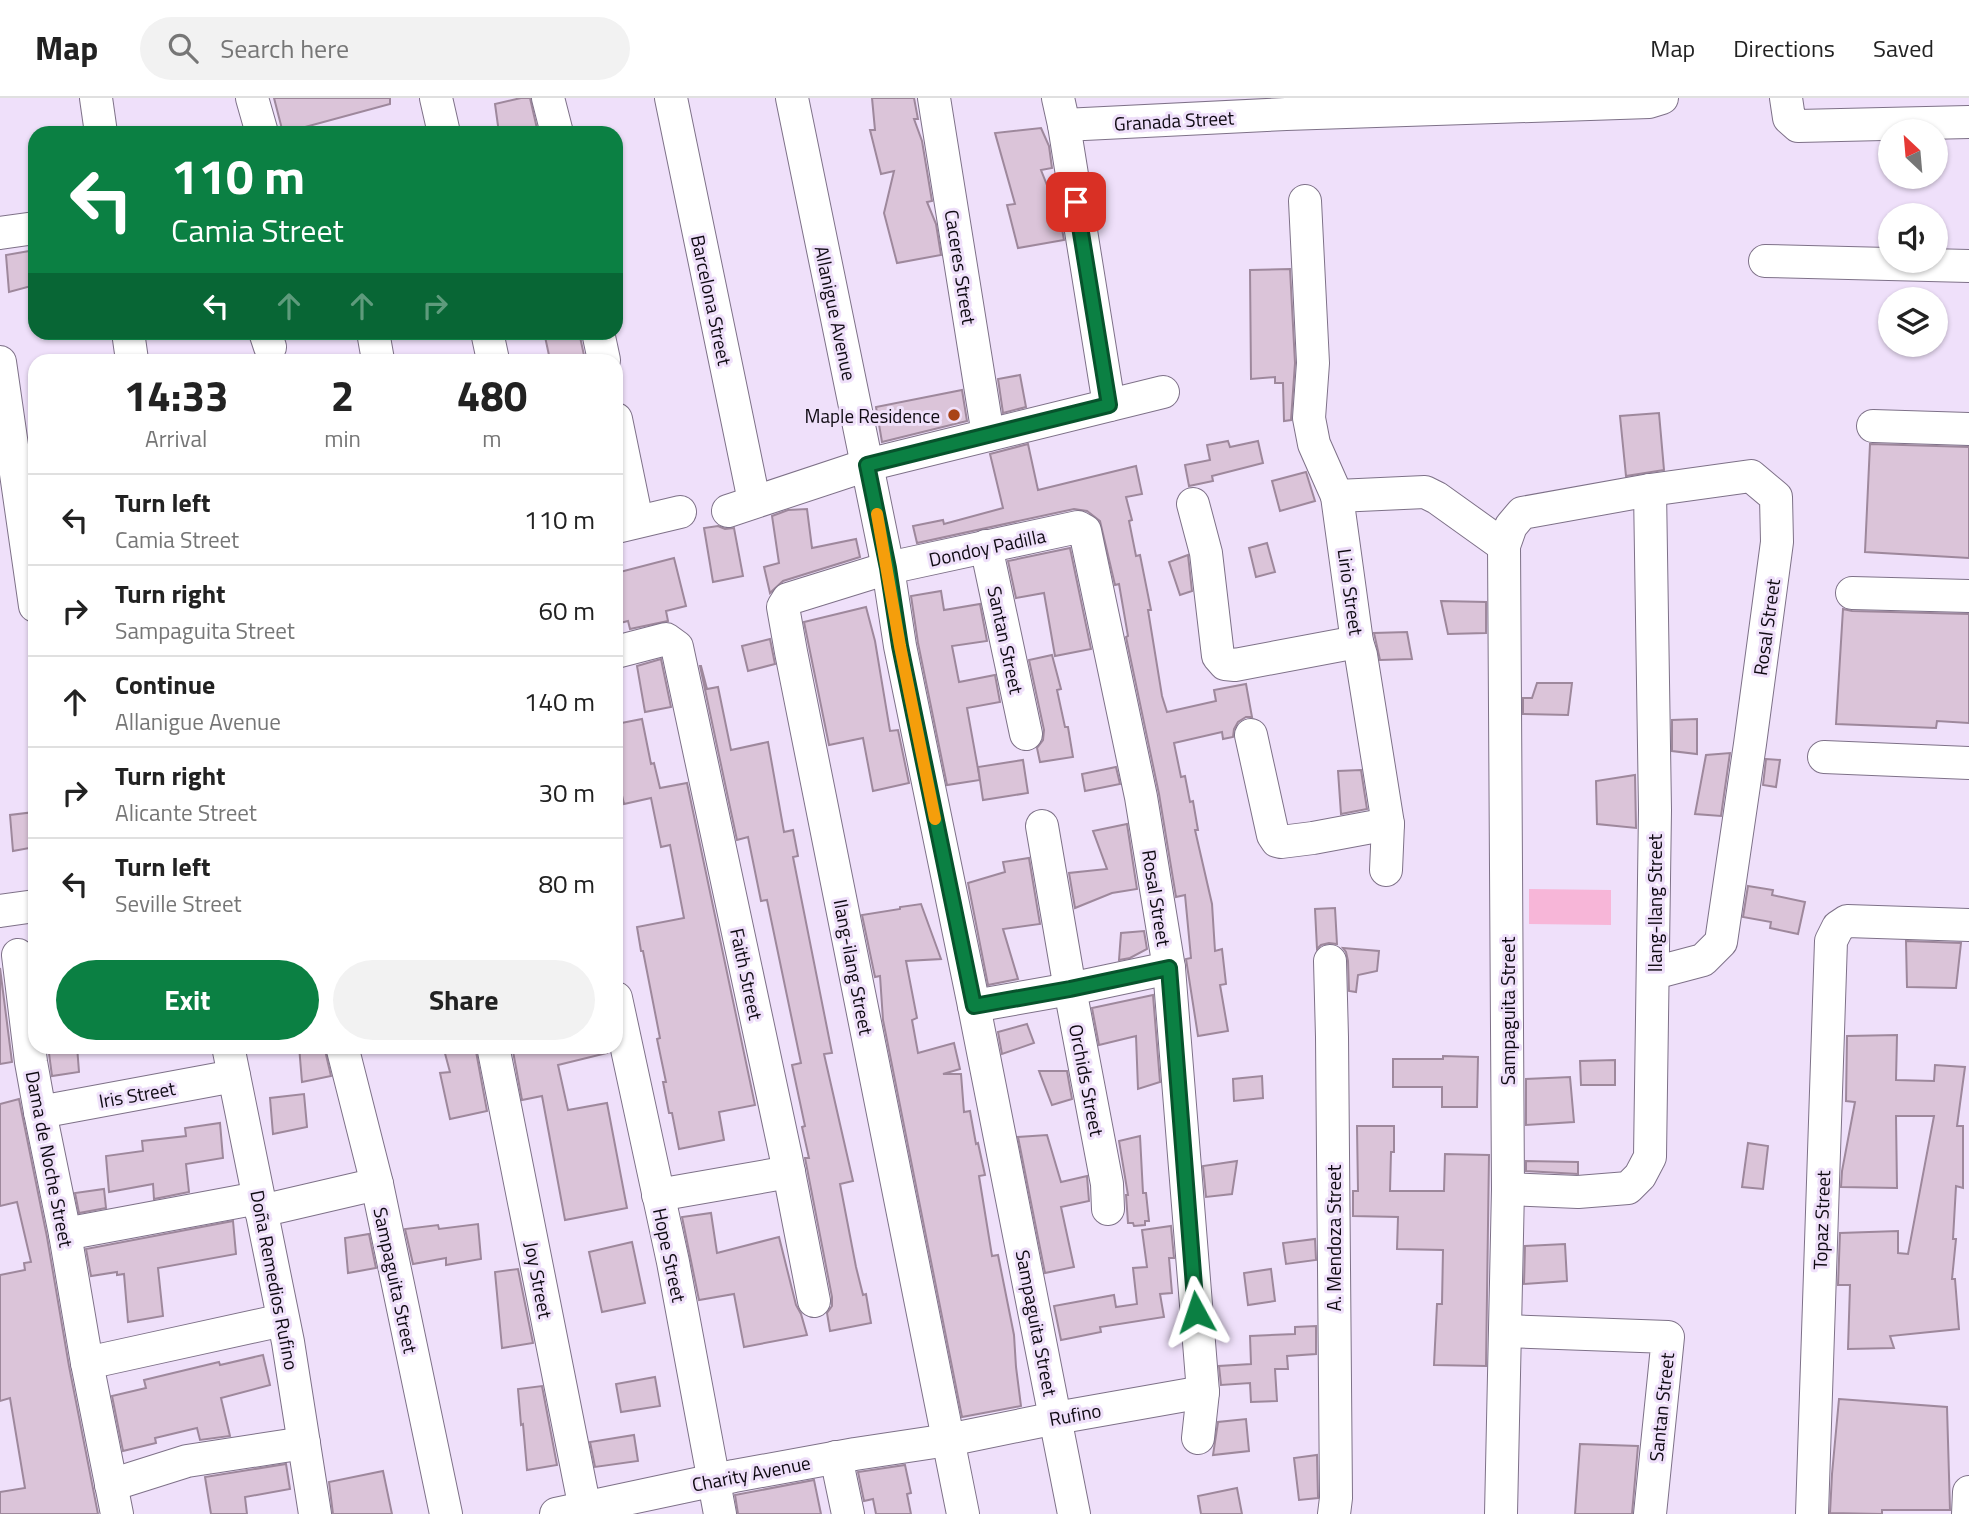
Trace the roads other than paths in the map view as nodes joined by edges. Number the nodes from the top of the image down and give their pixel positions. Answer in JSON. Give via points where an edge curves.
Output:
{"nodes":[{"id":1,"x":96,"y":98,"type":"edge"},
{"id":2,"x":252,"y":98,"type":"edge"},
{"id":3,"x":436,"y":98,"type":"edge"},
{"id":4,"x":548,"y":98,"type":"edge"},
{"id":5,"x":671,"y":98,"type":"edge"},
{"id":6,"x":792,"y":98,"type":"edge"},
{"id":7,"x":934,"y":98,"type":"edge"},
{"id":8,"x":1662,"y":98,"type":"edge"},
{"id":9,"x":1910,"y":111,"type":"edge"},
{"id":10,"x":1061,"y":112,"type":"edge"},
{"id":11,"x":1792,"y":112,"type":"edge"},
{"id":12,"x":1969,"y":122,"type":"edge"},
{"id":13,"x":100,"y":126,"type":"edge"},
{"id":14,"x":260,"y":126,"type":"edge"},
{"id":15,"x":442,"y":126,"type":"edge"},
{"id":16,"x":555,"y":126,"type":"edge"},
{"id":17,"x":1305,"y":201,"type":"dead end"},
{"id":18,"x":28,"y":229,"type":"edge"},
{"id":19,"x":0,"y":233,"type":"edge"},
{"id":20,"x":1765,"y":261,"type":"dead end"},
{"id":21,"x":1969,"y":266,"type":"edge"},
{"id":22,"x":0,"y":362,"type":"edge"},
{"id":23,"x":1163,"y":392,"type":"dead end"},
{"id":24,"x":1109,"y":405,"type":"junction"},
{"id":25,"x":1872,"y":426,"type":"dead end"},
{"id":26,"x":1969,"y":429,"type":"edge"},
{"id":27,"x":988,"y":435,"type":"junction"},
{"id":28,"x":867,"y":465,"type":"junction"},
{"id":29,"x":1650,"y":490,"type":"junction"},
{"id":30,"x":623,"y":492,"type":"edge"},
{"id":31,"x":1337,"y":496,"type":"junction"},
{"id":32,"x":1194,"y":504,"type":"dead end"},
{"id":33,"x":680,"y":512,"type":"dead end"},
{"id":34,"x":1522,"y":513,"type":"joint"},
{"id":35,"x":626,"y":524,"type":"edge"},
{"id":36,"x":1085,"y":531,"type":"joint"},
{"id":37,"x":986,"y":546,"type":"junction"},
{"id":38,"x":1504,"y":546,"type":"junction"},
{"id":39,"x":28,"y":557,"type":"edge"},
{"id":40,"x":888,"y":568,"type":"junction"},
{"id":41,"x":1852,"y":593,"type":"dead end"},
{"id":42,"x":1969,"y":596,"type":"edge"},
{"id":43,"x":1357,"y":642,"type":"junction"},
{"id":44,"x":623,"y":650,"type":"edge"},
{"id":45,"x":1026,"y":734,"type":"dead end"},
{"id":46,"x":1251,"y":735,"type":"dead end"},
{"id":47,"x":1825,"y":757,"type":"dead end"},
{"id":48,"x":1969,"y":763,"type":"edge"},
{"id":49,"x":1388,"y":824,"type":"junction"},
{"id":50,"x":1042,"y":827,"type":"dead end"},
{"id":51,"x":1385,"y":870,"type":"dead end"},
{"id":52,"x":28,"y":907,"type":"edge"},
{"id":53,"x":0,"y":911,"type":"edge"},
{"id":54,"x":1969,"y":925,"type":"edge"},
{"id":55,"x":1330,"y":961,"type":"dead end"},
{"id":56,"x":24,"y":965,"type":"edge"},
{"id":57,"x":1169,"y":968,"type":"junction"},
{"id":58,"x":1654,"y":973,"type":"junction"},
{"id":59,"x":1070,"y":989,"type":"junction"},
{"id":60,"x":974,"y":1006,"type":"junction"},
{"id":61,"x":28,"y":1020,"type":"edge"},
{"id":62,"x":623,"y":1031,"type":"edge"},
{"id":63,"x":30,"y":1054,"type":"edge"},
{"id":64,"x":344,"y":1054,"type":"edge"},
{"id":65,"x":494,"y":1054,"type":"edge"},
{"id":66,"x":231,"y":1061,"type":"edge"},
{"id":67,"x":40,"y":1112,"type":"junction"},
{"id":68,"x":789,"y":1172,"type":"junction"},
{"id":69,"x":377,"y":1184,"type":"junction"},
{"id":70,"x":1508,"y":1189,"type":"junction"},
{"id":71,"x":658,"y":1195,"type":"junction"},
{"id":72,"x":260,"y":1205,"type":"junction"},
{"id":73,"x":1108,"y":1209,"type":"dead end"},
{"id":74,"x":65,"y":1234,"type":"junction"},
{"id":75,"x":814,"y":1301,"type":"dead end"},
{"id":76,"x":283,"y":1320,"type":"junction"},
{"id":77,"x":1505,"y":1331,"type":"junction"},
{"id":78,"x":88,"y":1363,"type":"junction"},
{"id":79,"x":1203,"y":1392,"type":"junction"},
{"id":80,"x":1056,"y":1418,"type":"junction"},
{"id":81,"x":1198,"y":1438,"type":"dead end"},
{"id":82,"x":948,"y":1440,"type":"junction"},
{"id":83,"x":304,"y":1443,"type":"junction"},
{"id":84,"x":836,"y":1457,"type":"junction"},
{"id":85,"x":714,"y":1480,"type":"junction"},
{"id":86,"x":1969,"y":1492,"type":"edge"},
{"id":87,"x":114,"y":1499,"type":"edge"},
{"id":88,"x":576,"y":1512,"type":"edge"},
{"id":89,"x":315,"y":1514,"type":"edge"},
{"id":90,"x":446,"y":1514,"type":"edge"},
{"id":91,"x":720,"y":1514,"type":"edge"},
{"id":92,"x":848,"y":1514,"type":"edge"},
{"id":93,"x":963,"y":1514,"type":"edge"},
{"id":94,"x":1074,"y":1514,"type":"edge"},
{"id":95,"x":1334,"y":1514,"type":"edge"},
{"id":96,"x":1501,"y":1514,"type":"edge"},
{"id":97,"x":1650,"y":1514,"type":"edge"},
{"id":98,"x":1812,"y":1514,"type":"edge"},
{"id":99,"x":1968,"y":1514,"type":"edge"}],
"edges":[{"from":1,"to":13,"type":"street"},
{"from":2,"to":14,"type":"street"},
{"from":3,"to":15,"type":"street"},
{"from":4,"to":16,"type":"street"},
{"from":5,"to":28,"type":"street","name":"Barcelona Street","via":[[741,506]]},
{"from":6,"to":28,"type":"street","name":"Allanigue Avenue"},
{"from":7,"to":27,"type":"street","name":"Caceres Street"},
{"from":8,"to":10,"type":"street","name":"Granada Street","via":[[1286,114]]},
{"from":9,"to":11,"type":"street"},
{"from":9,"to":12,"type":"street"},
{"from":10,"to":24,"type":"street"},
{"from":17,"to":31,"type":"street","name":"Lirio Street","via":[[1313,363],[1309,418],[1314,444]]},
{"from":18,"to":19,"type":"street"},
{"from":20,"to":21,"type":"street"},
{"from":22,"to":39,"type":"street"},
{"from":23,"to":24,"type":"street"},
{"from":24,"to":27,"type":"street"},
{"from":25,"to":26,"type":"street"},
{"from":27,"to":28,"type":"street"},
{"from":28,"to":40,"type":"street","name":"Allanigue Avenue"},
{"from":29,"to":34,"type":"street","name":"Rosal Street"},
{"from":29,"to":58,"type":"street","name":"Ilang-Ilang Street"},
{"from":29,"to":58,"type":"street","name":"Rosal Street","via":[[1751,476],[1776,497],[1777,542],[1721,942],[1703,960]]},
{"from":30,"to":35,"type":"street"},
{"from":31,"to":38,"type":"street","via":[[1425,492]]},
{"from":31,"to":43,"type":"street","name":"Lirio Street"},
{"from":32,"to":43,"type":"street","via":[[1206,553],[1218,656],[1225,664]]},
{"from":33,"to":35,"type":"street"},
{"from":34,"to":38,"type":"street","name":"Sampaguita Street"},
{"from":36,"to":37,"type":"street","name":"Dondoy Padilla","via":[[1078,527]]},
{"from":36,"to":57,"type":"street","name":"Rosal Street","via":[[1141,797]]},
{"from":37,"to":40,"type":"street","name":"Dondoy Padilla"},
{"from":37,"to":45,"type":"street","name":"Santan Street"},
{"from":38,"to":70,"type":"street","name":"Sampaguita Street"},
{"from":40,"to":60,"type":"street","name":"Sampaguita Street"},
{"from":40,"to":82,"type":"street","name":"Ilang-ilang Street","via":[[788,599],[783,607]]},
{"from":41,"to":42,"type":"street"},
{"from":43,"to":49,"type":"street","name":"Lirio Street"},
{"from":44,"to":68,"type":"street","name":"Faith Street","via":[[666,639],[677,647]]},
{"from":46,"to":49,"type":"street","via":[[1276,841]]},
{"from":47,"to":48,"type":"street"},
{"from":49,"to":51,"type":"street","name":"Lirio Street"},
{"from":50,"to":59,"type":"street","name":"Orchids Street"},
{"from":52,"to":53,"type":"street"},
{"from":54,"to":98,"type":"street","name":"Topaz Street","via":[[1847,921],[1830,941]]},
{"from":55,"to":95,"type":"street","name":"A. Mendoza Street"},
{"from":56,"to":61,"type":"street","name":"Dama de Noche Street"},
{"from":57,"to":59,"type":"street"},
{"from":57,"to":79,"type":"street","name":"Rosal Street"},
{"from":58,"to":70,"type":"street","name":"Ilang-Ilang Street","via":[[1650,1157],[1640,1176],[1628,1188],[1578,1192]]},
{"from":59,"to":60,"type":"street"},
{"from":59,"to":73,"type":"street","name":"Orchids Street"},
{"from":60,"to":80,"type":"street","name":"Sampaguita Street"},
{"from":62,"to":71,"type":"street","name":"Hope Street"},
{"from":63,"to":67,"type":"street","name":"Dama de Noche Street"},
{"from":64,"to":69,"type":"street","name":"Sampaguita Street"},
{"from":65,"to":88,"type":"street","name":"Joy Street"},
{"from":66,"to":67,"type":"street","name":"Iris Street"},
{"from":66,"to":72,"type":"street","name":"Doña Remedios Rufino"},
{"from":67,"to":74,"type":"street","name":"Dama de Noche Street"},
{"from":68,"to":71,"type":"street"},
{"from":68,"to":75,"type":"street","name":"Faith Street"},
{"from":69,"to":72,"type":"street"},
{"from":69,"to":90,"type":"street","name":"Sampaguita Street"},
{"from":70,"to":77,"type":"street","name":"Sampaguita Street"},
{"from":71,"to":85,"type":"street","name":"Hope Street"},
{"from":72,"to":74,"type":"street"},
{"from":72,"to":76,"type":"street","name":"Doña Remedios Rufino"},
{"from":74,"to":78,"type":"street","name":"Dama de Noche Street"},
{"from":76,"to":78,"type":"street"},
{"from":76,"to":83,"type":"street","name":"Doña Remedios Rufino"},
{"from":77,"to":96,"type":"street","name":"Sampaguita Street"},
{"from":77,"to":97,"type":"street","name":"Santan Street","via":[[1668,1337]]},
{"from":78,"to":87,"type":"street","name":"Dama de Noche Street"},
{"from":79,"to":80,"type":"street","name":"Rufino"},
{"from":79,"to":81,"type":"street","name":"Rosal Street"},
{"from":80,"to":82,"type":"street","name":"Rufino"},
{"from":80,"to":94,"type":"street","name":"Sampaguita Street"},
{"from":82,"to":84,"type":"street","name":"Charity Avenue"},
{"from":82,"to":93,"type":"street","name":"Ilang-ilang Street"},
{"from":83,"to":87,"type":"street","via":[[187,1461]]},
{"from":83,"to":89,"type":"street","name":"Doña Remedios Rufino"},
{"from":84,"to":85,"type":"street","name":"Charity Avenue"},
{"from":84,"to":92,"type":"street"},
{"from":85,"to":88,"type":"street","name":"Charity Avenue"},
{"from":85,"to":91,"type":"street","name":"Hope Street"},
{"from":86,"to":99,"type":"street"}]}
